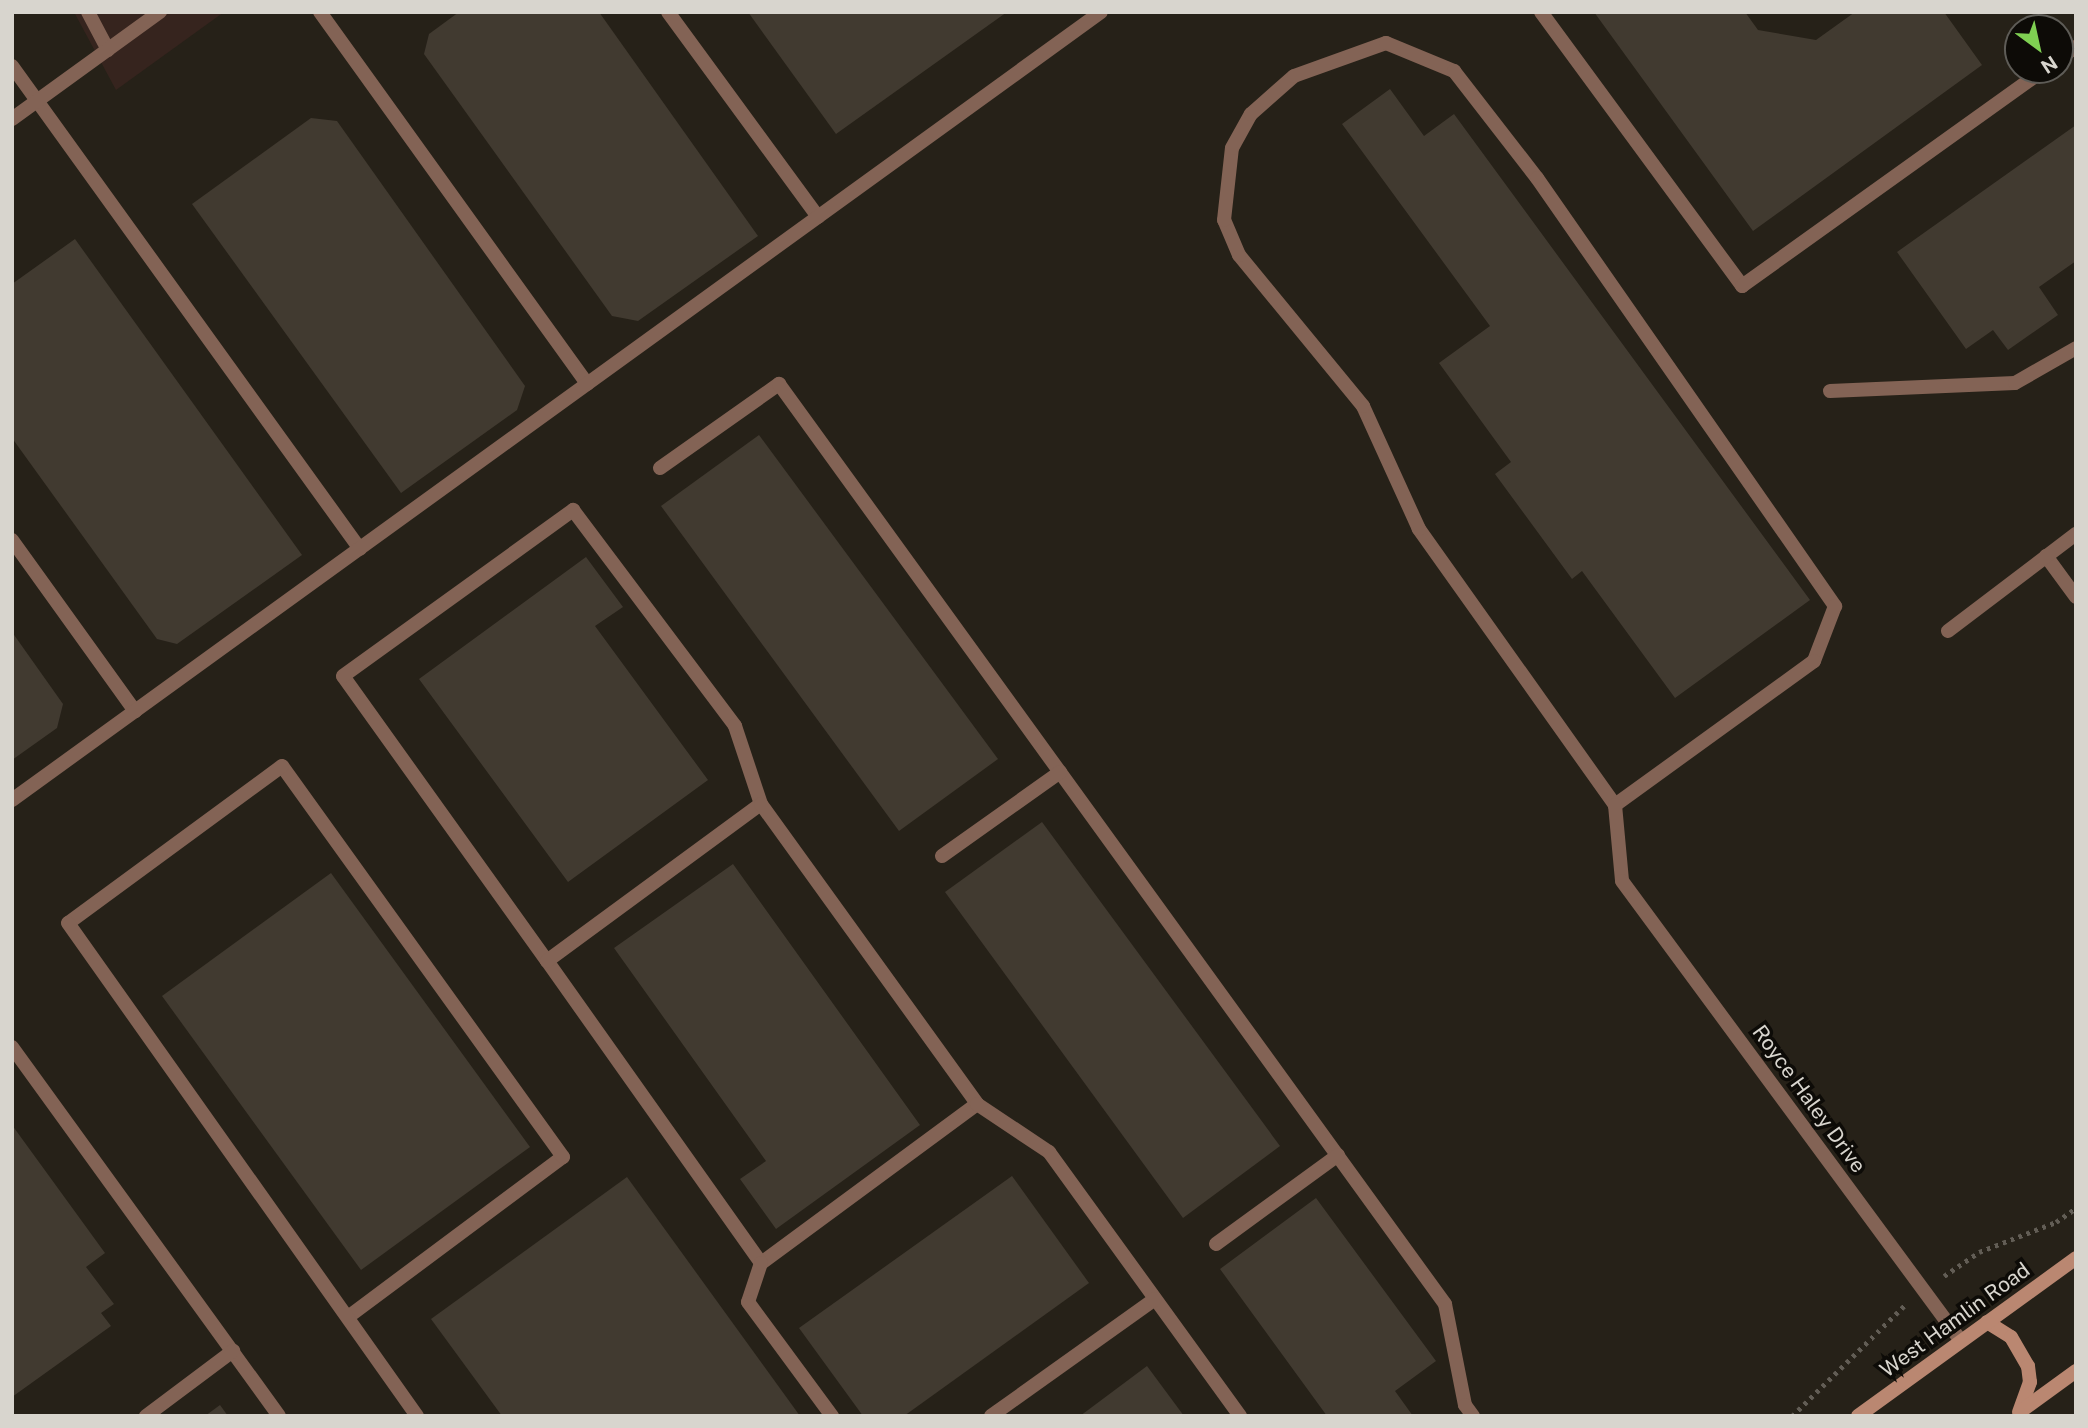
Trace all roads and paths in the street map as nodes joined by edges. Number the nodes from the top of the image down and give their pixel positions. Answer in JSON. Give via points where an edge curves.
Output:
{"nodes":[{"id":1,"x":88,"y":12,"type":"edge"},
{"id":2,"x":160,"y":12,"type":"edge"},
{"id":3,"x":320,"y":12,"type":"edge"},
{"id":4,"x":668,"y":12,"type":"edge"},
{"id":5,"x":1101,"y":12,"type":"edge"},
{"id":6,"x":1541,"y":12,"type":"edge"},
{"id":7,"x":108,"y":50,"type":"junction"},
{"id":8,"x":12,"y":66,"type":"edge"},
{"id":9,"x":2023,"y":84,"type":"edge"},
{"id":10,"x":34,"y":103,"type":"junction"},
{"id":11,"x":12,"y":119,"type":"edge"},
{"id":12,"x":818,"y":217,"type":"junction"},
{"id":13,"x":2076,"y":348,"type":"edge"},
{"id":14,"x":587,"y":384,"type":"junction"},
{"id":15,"x":1830,"y":391,"type":"dead end"},
{"id":16,"x":660,"y":468,"type":"dead end"},
{"id":17,"x":2076,"y":534,"type":"edge"},
{"id":18,"x":12,"y":540,"type":"edge"},
{"id":19,"x":360,"y":549,"type":"junction"},
{"id":20,"x":2046,"y":556,"type":"junction"},
{"id":21,"x":2076,"y":597,"type":"edge"},
{"id":22,"x":1948,"y":631,"type":"dead end"},
{"id":23,"x":135,"y":712,"type":"junction"},
{"id":24,"x":1060,"y":772,"type":"junction"},
{"id":25,"x":12,"y":800,"type":"edge"},
{"id":26,"x":761,"y":804,"type":"junction"},
{"id":27,"x":1615,"y":805,"type":"junction"},
{"id":28,"x":942,"y":856,"type":"dead end"},
{"id":29,"x":547,"y":961,"type":"junction"},
{"id":30,"x":12,"y":1047,"type":"edge"},
{"id":31,"x":977,"y":1104,"type":"junction"},
{"id":32,"x":1338,"y":1155,"type":"junction"},
{"id":33,"x":1216,"y":1244,"type":"dead end"},
{"id":34,"x":2076,"y":1258,"type":"edge"},
{"id":35,"x":761,"y":1263,"type":"junction"},
{"id":36,"x":1155,"y":1299,"type":"junction"},
{"id":37,"x":348,"y":1317,"type":"junction"},
{"id":38,"x":1987,"y":1322,"type":"junction"},
{"id":39,"x":1961,"y":1341,"type":"junction"},
{"id":40,"x":233,"y":1351,"type":"junction"},
{"id":41,"x":2076,"y":1371,"type":"edge"},
{"id":42,"x":2017,"y":1414,"type":"edge"},
{"id":43,"x":146,"y":1416,"type":"edge"},
{"id":44,"x":279,"y":1416,"type":"edge"},
{"id":45,"x":417,"y":1416,"type":"edge"},
{"id":46,"x":832,"y":1416,"type":"edge"},
{"id":47,"x":991,"y":1416,"type":"edge"},
{"id":48,"x":1240,"y":1416,"type":"edge"},
{"id":49,"x":1473,"y":1416,"type":"edge"},
{"id":50,"x":1858,"y":1416,"type":"edge"}],
"edges":[{"from":1,"to":7,"type":"street"},
{"from":2,"to":7,"type":"street"},
{"from":3,"to":14,"type":"street"},
{"from":4,"to":12,"type":"street"},
{"from":5,"to":12,"type":"street"},
{"from":6,"to":9,"type":"street","via":[[1742,286]]},
{"from":7,"to":10,"type":"street"},
{"from":8,"to":10,"type":"street"},
{"from":10,"to":11,"type":"street"},
{"from":10,"to":19,"type":"street"},
{"from":12,"to":14,"type":"street"},
{"from":13,"to":15,"type":"street","via":[[2015,383]]},
{"from":14,"to":19,"type":"street"},
{"from":16,"to":24,"type":"street","via":[[779,384]]},
{"from":17,"to":20,"type":"street"},
{"from":18,"to":23,"type":"street"},
{"from":19,"to":23,"type":"street"},
{"from":20,"to":21,"type":"street"},
{"from":20,"to":22,"type":"street"},
{"from":23,"to":25,"type":"street"},
{"from":24,"to":28,"type":"street"},
{"from":24,"to":32,"type":"street"},
{"from":26,"to":29,"type":"street"},
{"from":26,"to":29,"type":"street","via":[[735,726],[573,510],[343,676]]},
{"from":26,"to":31,"type":"street"},
{"from":27,"to":27,"type":"street","via":[[1814,661],[1835,606],[1545,190],[1454,71],[1386,43],[1294,76],[1251,114],[1232,148],[1224,219],[1239,255],[1363,406],[1419,529]]},
{"from":27,"to":39,"type":"street","name":"Royce Haley Drive","via":[[1622,881]]},
{"from":29,"to":35,"type":"street"},
{"from":30,"to":40,"type":"street"},
{"from":31,"to":35,"type":"street"},
{"from":31,"to":36,"type":"street","via":[[1049,1152]]},
{"from":32,"to":33,"type":"street"},
{"from":32,"to":49,"type":"street","via":[[1445,1304],[1465,1405]]},
{"from":34,"to":38,"type":"main road","name":"West Hamlin Road"},
{"from":35,"to":46,"type":"street","via":[[748,1302]]},
{"from":36,"to":47,"type":"street"},
{"from":36,"to":48,"type":"street"},
{"from":37,"to":37,"type":"street","via":[[563,1157],[282,766],[68,923]]},
{"from":37,"to":45,"type":"street"},
{"from":38,"to":39,"type":"main road","name":"West Hamlin Road"},
{"from":38,"to":42,"type":"main road","via":[[2011,1337],[2028,1366],[2030,1382]]},
{"from":39,"to":50,"type":"main road","name":"West Hamlin Road"},
{"from":40,"to":43,"type":"street"},
{"from":40,"to":44,"type":"street"},
{"from":41,"to":42,"type":"main road"}]}
